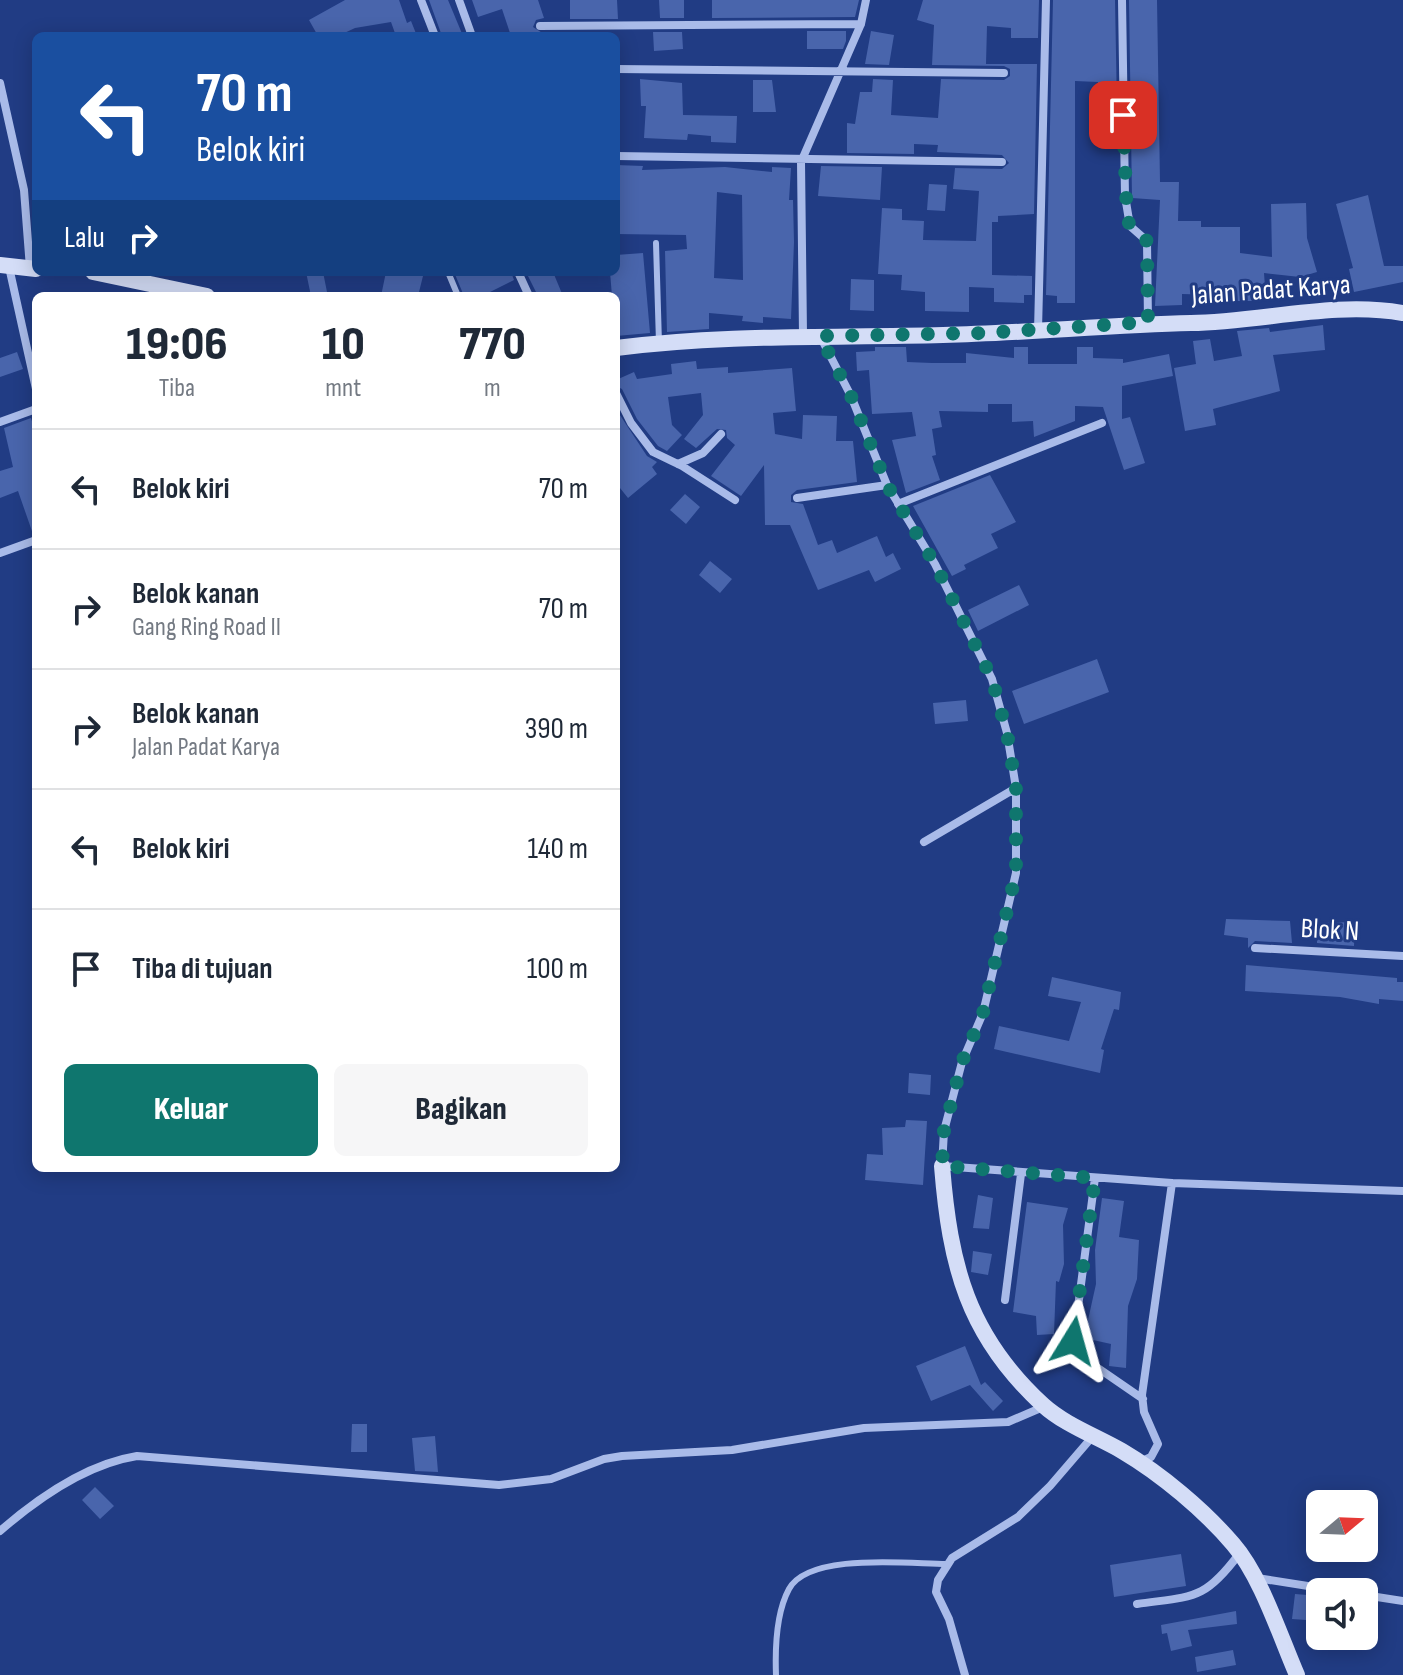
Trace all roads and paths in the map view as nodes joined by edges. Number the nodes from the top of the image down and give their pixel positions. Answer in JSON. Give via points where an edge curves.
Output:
{"nodes":[{"id":1,"x":421,"y":0,"type":"edge"},
{"id":2,"x":459,"y":0,"type":"edge"},
{"id":3,"x":866,"y":0,"type":"edge"},
{"id":4,"x":1046,"y":0,"type":"edge"},
{"id":5,"x":1122,"y":0,"type":"edge"},
{"id":6,"x":861,"y":24,"type":"junction"},
{"id":7,"x":540,"y":26,"type":"dead end"},
{"id":8,"x":433,"y":32,"type":"edge"},
{"id":9,"x":471,"y":32,"type":"edge"},
{"id":10,"x":620,"y":69,"type":"edge"},
{"id":11,"x":841,"y":71,"type":"junction"},
{"id":12,"x":1004,"y":73,"type":"dead end"},
{"id":13,"x":0,"y":83,"type":"edge"},
{"id":14,"x":620,"y":156,"type":"edge"},
{"id":15,"x":801,"y":162,"type":"junction"},
{"id":16,"x":1002,"y":162,"type":"dead end"},
{"id":17,"x":656,"y":243,"type":"dead end"},
{"id":18,"x":32,"y":260,"type":"edge"},
{"id":19,"x":5,"y":266,"type":"edge"},
{"id":20,"x":32,"y":269,"type":"edge"},
{"id":21,"x":106,"y":276,"type":"edge"},
{"id":22,"x":150,"y":290,"type":"edge"},
{"id":23,"x":1403,"y":313,"type":"edge"},
{"id":24,"x":1148,"y":322,"type":"junction"},
{"id":25,"x":1038,"y":331,"type":"junction"},
{"id":26,"x":803,"y":334,"type":"junction"},
{"id":27,"x":820,"y":336,"type":"junction"},
{"id":28,"x":659,"y":343,"type":"junction"},
{"id":29,"x":620,"y":348,"type":"edge"},
{"id":30,"x":32,"y":373,"type":"edge"},
{"id":31,"x":620,"y":400,"type":"edge"},
{"id":32,"x":32,"y":410,"type":"edge"},
{"id":33,"x":0,"y":422,"type":"edge"},
{"id":34,"x":1102,"y":423,"type":"dead end"},
{"id":35,"x":721,"y":434,"type":"dead end"},
{"id":36,"x":678,"y":464,"type":"junction"},
{"id":37,"x":887,"y":485,"type":"junction"},
{"id":38,"x":797,"y":498,"type":"dead end"},
{"id":39,"x":735,"y":500,"type":"dead end"},
{"id":40,"x":898,"y":504,"type":"junction"},
{"id":41,"x":32,"y":541,"type":"edge"},
{"id":42,"x":0,"y":553,"type":"edge"},
{"id":43,"x":1016,"y":788,"type":"junction"},
{"id":44,"x":924,"y":842,"type":"dead end"},
{"id":45,"x":1255,"y":948,"type":"dead end"},
{"id":46,"x":1403,"y":956,"type":"edge"},
{"id":47,"x":942,"y":1166,"type":"junction"},
{"id":48,"x":1021,"y":1174,"type":"junction"},
{"id":49,"x":1095,"y":1178,"type":"junction"},
{"id":50,"x":1172,"y":1183,"type":"junction"},
{"id":51,"x":1403,"y":1191,"type":"edge"},
{"id":52,"x":1005,"y":1300,"type":"dead end"},
{"id":53,"x":1143,"y":1399,"type":"junction"},
{"id":54,"x":1044,"y":1406,"type":"junction"},
{"id":55,"x":1093,"y":1436,"type":"junction"},
{"id":56,"x":1140,"y":1462,"type":"junction"},
{"id":57,"x":0,"y":1531,"type":"edge"},
{"id":58,"x":1240,"y":1553,"type":"junction"},
{"id":59,"x":946,"y":1564,"type":"junction"},
{"id":60,"x":1253,"y":1577,"type":"junction"},
{"id":61,"x":1306,"y":1586,"type":"edge"},
{"id":62,"x":1378,"y":1597,"type":"edge"},
{"id":63,"x":1403,"y":1601,"type":"edge"},
{"id":64,"x":1137,"y":1604,"type":"dead end"},
{"id":65,"x":776,"y":1675,"type":"edge"},
{"id":66,"x":965,"y":1675,"type":"edge"},
{"id":67,"x":1297,"y":1675,"type":"edge"}],
"edges":[{"from":1,"to":8,"type":"street"},
{"from":2,"to":9,"type":"street"},
{"from":3,"to":6,"type":"street"},
{"from":4,"to":25,"type":"street"},
{"from":5,"to":24,"type":"street","via":[[1125,196],[1130,226],[1147,241]]},
{"from":6,"to":7,"type":"street"},
{"from":6,"to":11,"type":"street"},
{"from":10,"to":11,"type":"street"},
{"from":11,"to":12,"type":"street"},
{"from":11,"to":15,"type":"street"},
{"from":13,"to":18,"type":"street","via":[[24,190]]},
{"from":14,"to":15,"type":"street"},
{"from":15,"to":16,"type":"street"},
{"from":15,"to":26,"type":"street"},
{"from":17,"to":28,"type":"lane"},
{"from":19,"to":20,"type":"main road"},
{"from":19,"to":30,"type":"street"},
{"from":21,"to":22,"type":"main road"},
{"from":23,"to":24,"type":"main road","name":"Jalan Padat Karya","via":[[1368,310]]},
{"from":24,"to":25,"type":"main road","name":"Jalan Padat Karya"},
{"from":25,"to":27,"type":"main road","name":"Jalan Padat Karya"},
{"from":26,"to":27,"type":"main road","name":"Jalan Padat Karya"},
{"from":26,"to":28,"type":"main road","name":"Jalan Padat Karya"},
{"from":27,"to":37,"type":"street"},
{"from":28,"to":29,"type":"main road","name":"Jalan Padat Karya"},
{"from":31,"to":36,"type":"street","via":[[646,446]]},
{"from":32,"to":33,"type":"street"},
{"from":34,"to":40,"type":"street"},
{"from":35,"to":36,"type":"street","via":[[703,453]]},
{"from":36,"to":39,"type":"street"},
{"from":37,"to":38,"type":"street"},
{"from":37,"to":40,"type":"street"},
{"from":40,"to":43,"type":"street","via":[[935,564],[992,679]]},
{"from":41,"to":42,"type":"street"},
{"from":43,"to":44,"type":"street"},
{"from":43,"to":47,"type":"street","via":[[1016,873],[983,1013],[962,1062],[944,1131]]},
{"from":45,"to":46,"type":"street","name":"Blok N"},
{"from":47,"to":48,"type":"street"},
{"from":47,"to":54,"type":"main road","via":[[966,1302],[999,1354]]},
{"from":48,"to":49,"type":"street"},
{"from":48,"to":52,"type":"street"},
{"from":49,"to":50,"type":"street"},
{"from":49,"to":53,"type":"street","via":[[1073,1345],[1079,1355]]},
{"from":50,"to":51,"type":"street"},
{"from":50,"to":53,"type":"street"},
{"from":53,"to":56,"type":"street","via":[[1158,1444],[1151,1457]]},
{"from":54,"to":55,"type":"main road"},
{"from":54,"to":57,"type":"street","via":[[1008,1422],[864,1428],[732,1450],[622,1456],[551,1479],[499,1485],[137,1456],[89,1471]]},
{"from":55,"to":56,"type":"main road"},
{"from":55,"to":59,"type":"street","via":[[1018,1517]]},
{"from":56,"to":58,"type":"main road"},
{"from":58,"to":60,"type":"main road"},
{"from":58,"to":64,"type":"street","via":[[1209,1589]]},
{"from":59,"to":65,"type":"lane","via":[[844,1564],[805,1574],[790,1588],[775,1642]]},
{"from":59,"to":66,"type":"street","via":[[936,1592]]},
{"from":60,"to":61,"type":"street"},
{"from":60,"to":67,"type":"main road"},
{"from":62,"to":63,"type":"street"}]}
